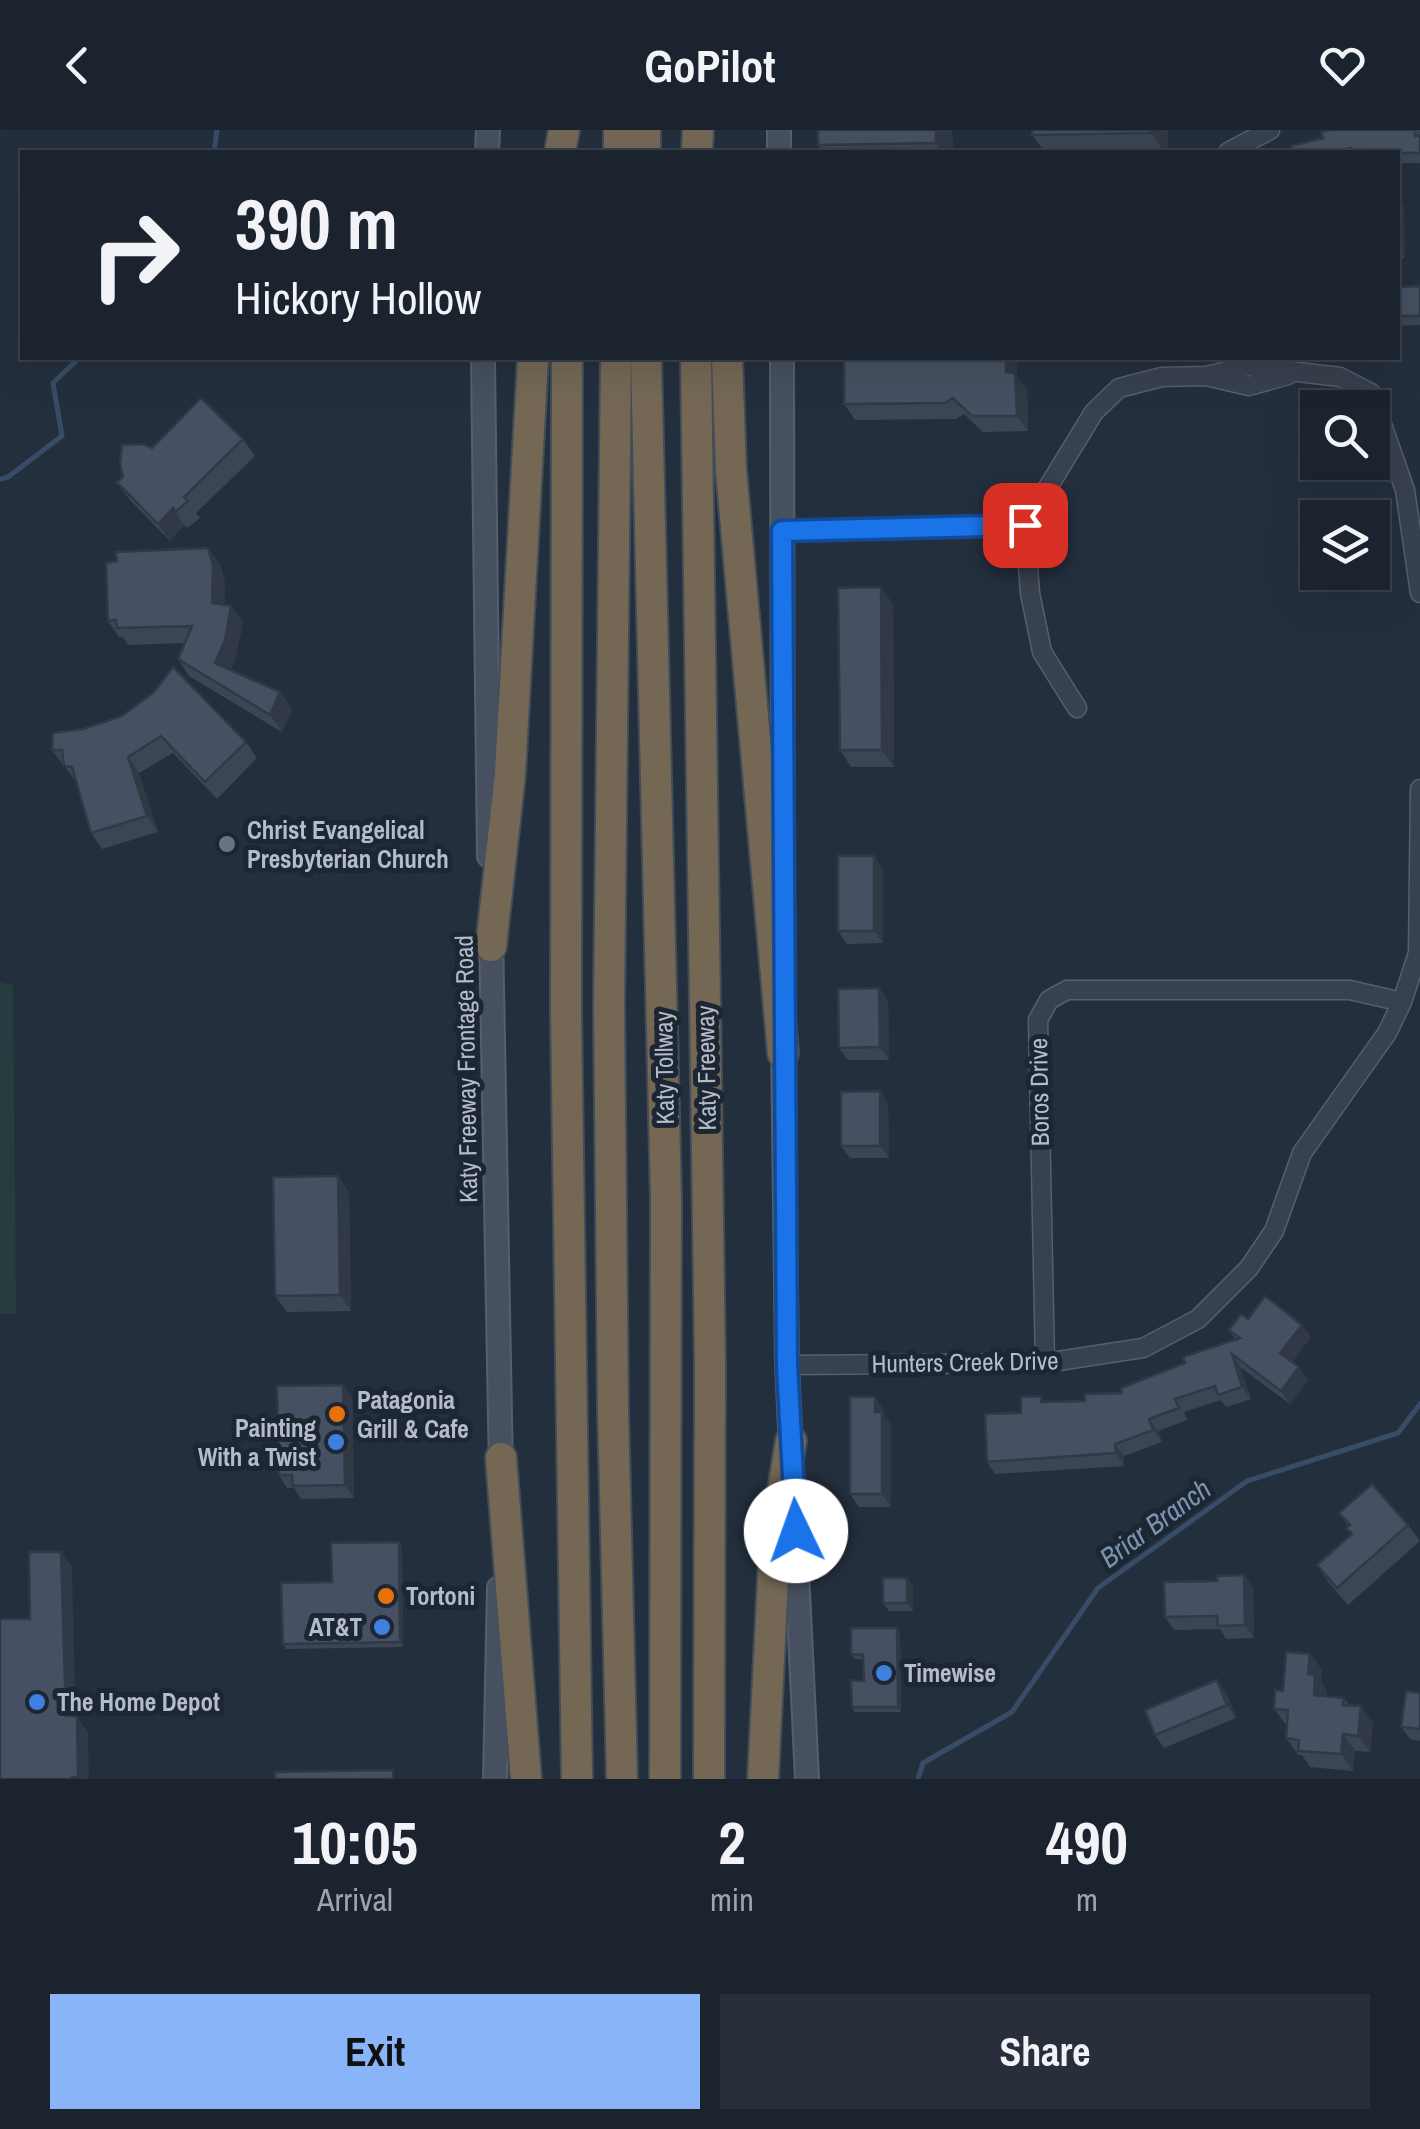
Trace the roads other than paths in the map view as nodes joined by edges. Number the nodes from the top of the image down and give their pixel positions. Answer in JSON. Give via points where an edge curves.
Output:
{"nodes":[{"id":1,"x":1270,"y":130,"type":"edge"},
{"id":2,"x":1232,"y":150,"type":"edge"},
{"id":3,"x":484,"y":360,"type":"edge"},
{"id":4,"x":534,"y":360,"type":"edge"},
{"id":5,"x":567,"y":360,"type":"edge"},
{"id":6,"x":616,"y":360,"type":"edge"},
{"id":7,"x":646,"y":360,"type":"edge"},
{"id":8,"x":696,"y":360,"type":"edge"},
{"id":9,"x":728,"y":360,"type":"edge"},
{"id":10,"x":782,"y":360,"type":"edge"},
{"id":11,"x":1412,"y":490,"type":"edge"},
{"id":12,"x":1025,"y":525,"type":"junction"},
{"id":13,"x":782,"y":531,"type":"junction"},
{"id":14,"x":1420,"y":593,"type":"edge"},
{"id":15,"x":1077,"y":708,"type":"dead end"},
{"id":16,"x":1420,"y":790,"type":"edge"},
{"id":17,"x":491,"y":946,"type":"junction"},
{"id":18,"x":1402,"y":1002,"type":"junction"},
{"id":19,"x":784,"y":1053,"type":"junction"},
{"id":20,"x":1045,"y":1363,"type":"junction"},
{"id":21,"x":787,"y":1365,"type":"junction"},
{"id":22,"x":791,"y":1441,"type":"junction"},
{"id":23,"x":501,"y":1458,"type":"junction"},
{"id":24,"x":496,"y":1779,"type":"edge"},
{"id":25,"x":526,"y":1779,"type":"edge"},
{"id":26,"x":577,"y":1779,"type":"edge"},
{"id":27,"x":622,"y":1779,"type":"edge"},
{"id":28,"x":664,"y":1779,"type":"edge"},
{"id":29,"x":709,"y":1779,"type":"edge"},
{"id":30,"x":764,"y":1779,"type":"edge"},
{"id":31,"x":807,"y":1779,"type":"edge"}],
"edges":[{"from":1,"to":2,"type":"street"},
{"from":3,"to":17,"type":"main road","name":"Katy Freeway Frontage Road"},
{"from":4,"to":17,"type":"highway","via":[[510,774]]},
{"from":5,"to":26,"type":"highway","via":[[566,1052]]},
{"from":6,"to":27,"type":"highway","via":[[609,1026]]},
{"from":7,"to":28,"type":"highway","name":"Katy Tollway","via":[[666,1198]]},
{"from":8,"to":29,"type":"highway","name":"Katy Freeway"},
{"from":9,"to":19,"type":"highway","via":[[731,470]]},
{"from":10,"to":13,"type":"main road"},
{"from":11,"to":12,"type":"street","via":[[1371,393],[1340,377],[1248,366],[1119,388],[1094,412]]},
{"from":11,"to":14,"type":"street"},
{"from":12,"to":13,"type":"street"},
{"from":12,"to":15,"type":"street","via":[[1042,652]]},
{"from":13,"to":19,"type":"main road"},
{"from":16,"to":18,"type":"street","name":"Hunters Creek Drive","via":[[1418,953]]},
{"from":17,"to":23,"type":"main road","name":"Katy Freeway Frontage Road"},
{"from":18,"to":20,"type":"street","name":"Hunters Creek Drive","via":[[1302,1153],[1274,1231],[1236,1281],[1198,1319],[1143,1348]]},
{"from":18,"to":20,"type":"street","name":"Boros Drive","via":[[1350,990],[1068,990],[1049,1000],[1038,1020]]},
{"from":19,"to":21,"type":"main road"},
{"from":20,"to":21,"type":"street","name":"Hunters Creek Drive"},
{"from":21,"to":22,"type":"main road"},
{"from":22,"to":30,"type":"highway","via":[[775,1538]]},
{"from":22,"to":31,"type":"main road"},
{"from":23,"to":24,"type":"main road","name":"Katy Freeway Frontage Road"},
{"from":23,"to":25,"type":"highway"}]}
